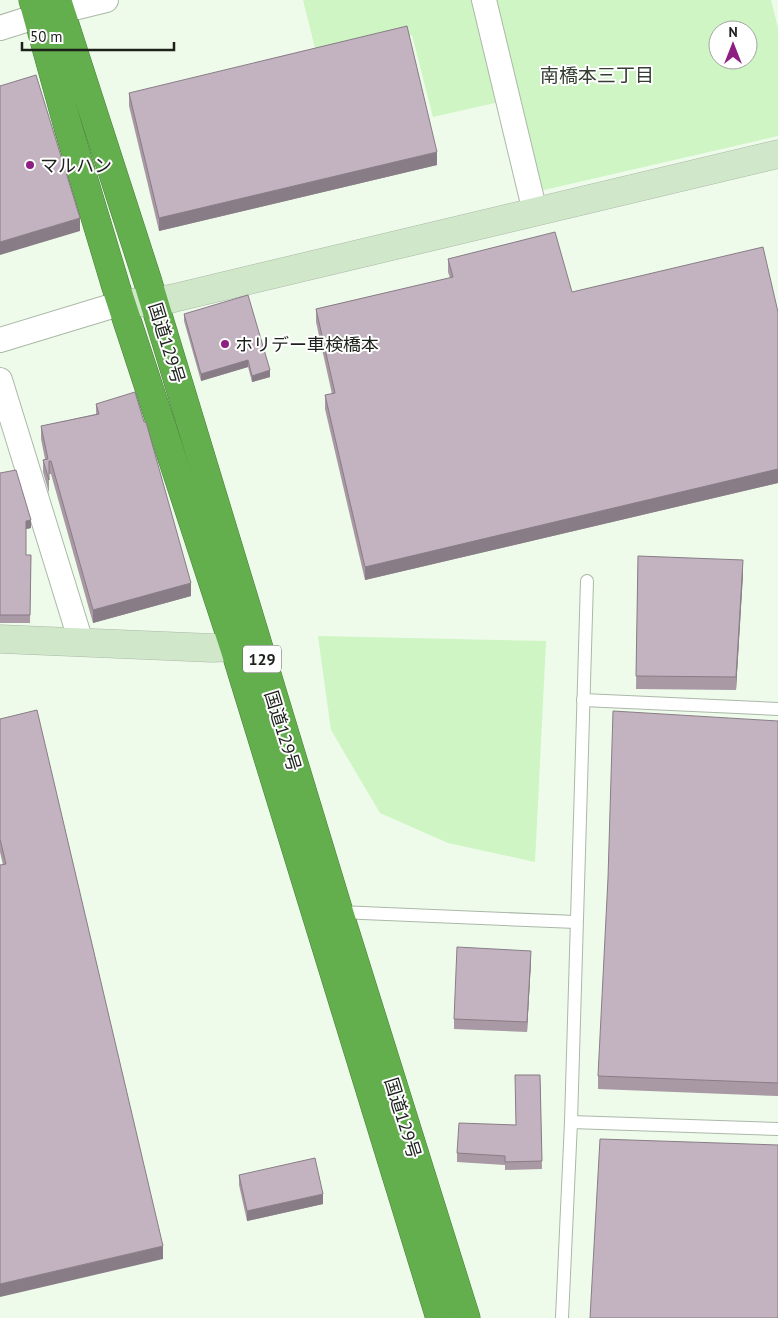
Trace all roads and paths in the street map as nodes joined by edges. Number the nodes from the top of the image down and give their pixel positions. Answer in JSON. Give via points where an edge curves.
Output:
{"nodes":[{"id":1,"x":106,"y":0,"type":"edge"},
{"id":2,"x":484,"y":0,"type":"edge"},
{"id":3,"x":47,"y":7,"type":"edge"},
{"id":4,"x":0,"y":28,"type":"edge"},
{"id":5,"x":778,"y":154,"type":"edge"},
{"id":6,"x":535,"y":212,"type":"junction"},
{"id":7,"x":154,"y":302,"type":"junction"},
{"id":8,"x":122,"y":303,"type":"junction"},
{"id":9,"x":0,"y":340,"type":"edge"},
{"id":10,"x":0,"y":380,"type":"edge"},
{"id":11,"x":587,"y":581,"type":"dead end"},
{"id":12,"x":0,"y":639,"type":"edge"},
{"id":13,"x":81,"y":642,"type":"junction"},
{"id":14,"x":245,"y":644,"type":"junction"},
{"id":15,"x":583,"y":700,"type":"junction"},
{"id":16,"x":778,"y":708,"type":"edge"},
{"id":17,"x":339,"y":912,"type":"junction"},
{"id":18,"x":576,"y":922,"type":"junction"},
{"id":19,"x":570,"y":1122,"type":"junction"},
{"id":20,"x":778,"y":1129,"type":"edge"},
{"id":21,"x":440,"y":1318,"type":"edge"},
{"id":22,"x":466,"y":1318,"type":"edge"},
{"id":23,"x":562,"y":1318,"type":"edge"}],
"edges":[{"from":1,"to":3,"type":"street"},
{"from":2,"to":6,"type":"street"},
{"from":3,"to":4,"type":"street"},
{"from":3,"to":7,"type":"highway","name":"国道129号","number":"129"},
{"from":3,"to":8,"type":"highway","name":"国道129号","number":"129","via":[[68,127]]},
{"from":5,"to":6,"type":"street"},
{"from":6,"to":7,"type":"street"},
{"from":7,"to":8,"type":"street"},
{"from":7,"to":14,"type":"highway","name":"国道129号","number":"129"},
{"from":8,"to":9,"type":"street"},
{"from":8,"to":14,"type":"highway","name":"国道129号","number":"129"},
{"from":10,"to":13,"type":"street"},
{"from":11,"to":15,"type":"lane"},
{"from":12,"to":13,"type":"street"},
{"from":13,"to":14,"type":"street","via":[[214,648]]},
{"from":14,"to":17,"type":"highway","name":"国道129号","number":"129"},
{"from":14,"to":21,"type":"highway","name":"国道129号","number":"129"},
{"from":15,"to":16,"type":"lane"},
{"from":15,"to":18,"type":"lane"},
{"from":17,"to":18,"type":"lane"},
{"from":17,"to":22,"type":"highway","name":"国道129号","number":"129"},
{"from":18,"to":19,"type":"lane"},
{"from":19,"to":20,"type":"lane"},
{"from":19,"to":23,"type":"lane"}]}
